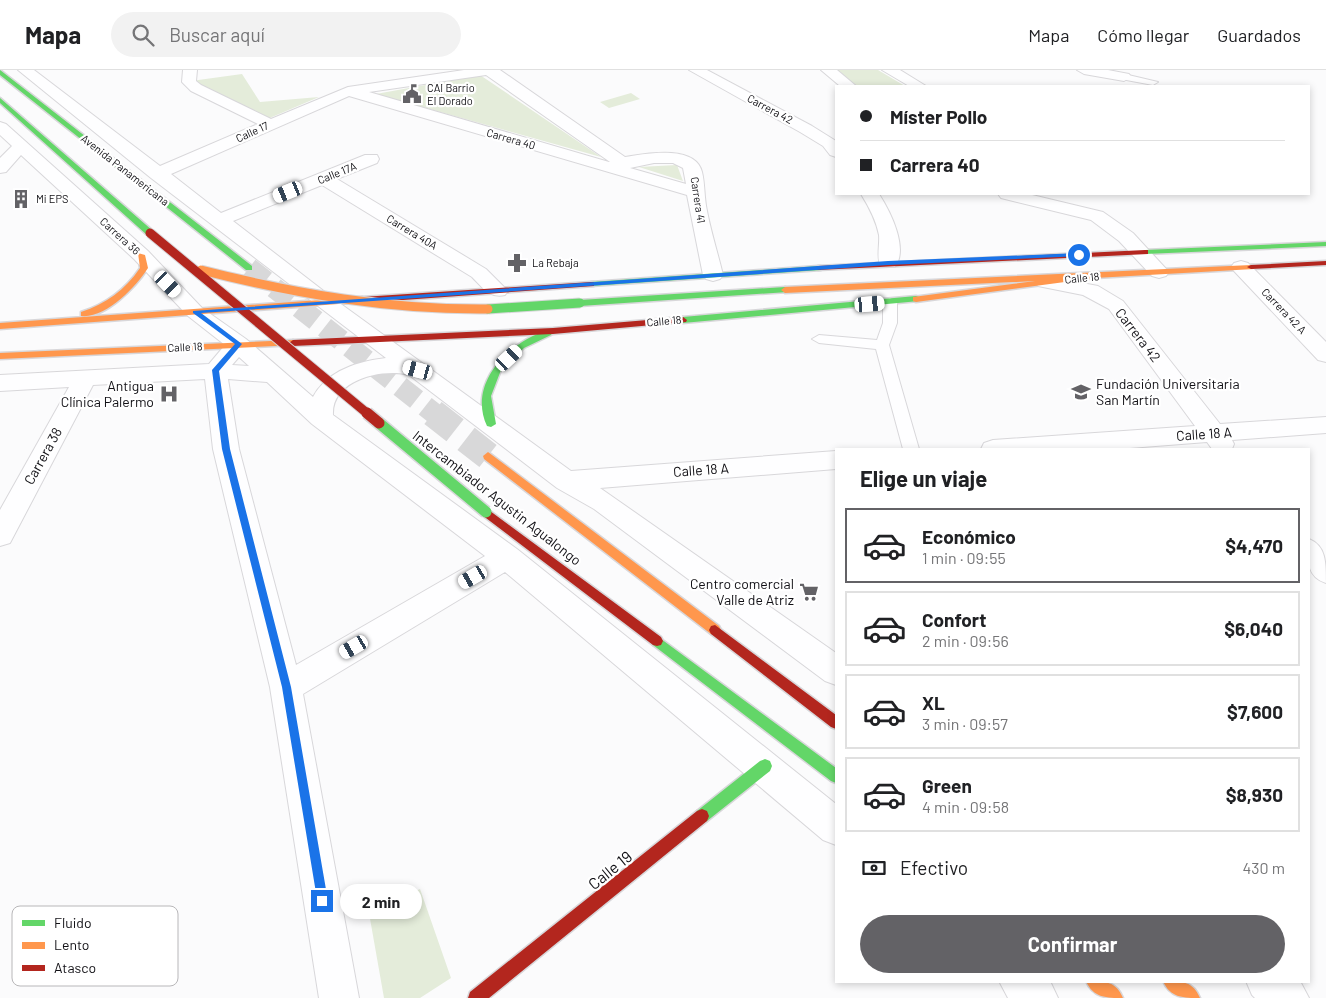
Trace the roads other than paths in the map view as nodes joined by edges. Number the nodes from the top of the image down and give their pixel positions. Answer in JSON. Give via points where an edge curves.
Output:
{"nodes":[{"id":1,"x":25,"y":70,"type":"edge"},
{"id":2,"x":190,"y":70,"type":"edge"},
{"id":3,"x":489,"y":70,"type":"edge"},
{"id":4,"x":828,"y":70,"type":"edge"},
{"id":5,"x":889,"y":70,"type":"edge"},
{"id":6,"x":1084,"y":70,"type":"edge"},
{"id":7,"x":1150,"y":70,"type":"edge"},
{"id":8,"x":698,"y":71,"type":"edge"},
{"id":9,"x":0,"y":72,"type":"edge"},
{"id":10,"x":1124,"y":77,"type":"joint"},
{"id":11,"x":1155,"y":84,"type":"edge"},
{"id":12,"x":346,"y":85,"type":"junction"},
{"id":13,"x":849,"y":85,"type":"edge"},
{"id":14,"x":917,"y":85,"type":"edge"},
{"id":15,"x":0,"y":100,"type":"edge"},
{"id":16,"x":270,"y":124,"type":"junction"},
{"id":17,"x":0,"y":127,"type":"edge"},
{"id":18,"x":21,"y":146,"type":"junction"},
{"id":19,"x":835,"y":151,"type":"edge"},
{"id":20,"x":371,"y":159,"type":"dead end"},
{"id":21,"x":622,"y":163,"type":"junction"},
{"id":22,"x":601,"y":165,"type":"junction"},
{"id":23,"x":0,"y":168,"type":"edge"},
{"id":24,"x":157,"y":174,"type":"junction"},
{"id":25,"x":639,"y":175,"type":"junction"},
{"id":26,"x":323,"y":178,"type":"junction"},
{"id":27,"x":695,"y":192,"type":"junction"},
{"id":28,"x":871,"y":195,"type":"edge"},
{"id":29,"x":1011,"y":195,"type":"edge"},
{"id":30,"x":219,"y":220,"type":"junction"},
{"id":31,"x":1326,"y":244,"type":"edge"},
{"id":32,"x":1140,"y":252,"type":"junction"},
{"id":33,"x":141,"y":255,"type":"junction"},
{"id":34,"x":888,"y":263,"type":"junction"},
{"id":35,"x":1326,"y":263,"type":"edge"},
{"id":36,"x":1241,"y":267,"type":"junction"},
{"id":37,"x":192,"y":268,"type":"junction"},
{"id":38,"x":249,"y":268,"type":"tunnel mouth"},
{"id":39,"x":1159,"y":272,"type":"junction"},
{"id":40,"x":712,"y":275,"type":"junction"},
{"id":41,"x":1095,"y":276,"type":"junction"},
{"id":42,"x":1045,"y":282,"type":"junction"},
{"id":43,"x":498,"y":291,"type":"junction"},
{"id":44,"x":890,"y":302,"type":"junction"},
{"id":45,"x":327,"y":303,"type":"junction"},
{"id":46,"x":195,"y":312,"type":"junction"},
{"id":47,"x":56,"y":322,"type":"junction"},
{"id":48,"x":0,"y":326,"type":"edge"},
{"id":49,"x":553,"y":331,"type":"junction"},
{"id":50,"x":377,"y":338,"type":"junction"},
{"id":51,"x":819,"y":339,"type":"dead end"},
{"id":52,"x":238,"y":344,"type":"junction"},
{"id":53,"x":882,"y":344,"type":"junction"},
{"id":54,"x":1326,"y":355,"type":"edge"},
{"id":55,"x":0,"y":356,"type":"edge"},
{"id":56,"x":215,"y":370,"type":"junction"},
{"id":57,"x":418,"y":370,"type":"junction"},
{"id":58,"x":273,"y":375,"type":"junction"},
{"id":59,"x":86,"y":377,"type":"junction"},
{"id":60,"x":0,"y":383,"type":"edge"},
{"id":61,"x":321,"y":418,"type":"junction"},
{"id":62,"x":491,"y":424,"type":"junction"},
{"id":63,"x":1326,"y":426,"type":"edge"},
{"id":64,"x":1220,"y":441,"type":"edge"},
{"id":65,"x":911,"y":448,"type":"edge"},
{"id":66,"x":1021,"y":448,"type":"edge"},
{"id":67,"x":488,"y":456,"type":"tunnel mouth"},
{"id":68,"x":835,"y":460,"type":"edge"},
{"id":69,"x":566,"y":481,"type":"junction"},
{"id":70,"x":0,"y":535,"type":"edge"},
{"id":71,"x":1310,"y":551,"type":"edge"},
{"id":72,"x":507,"y":557,"type":"junction"},
{"id":73,"x":1326,"y":571,"type":"edge"},
{"id":74,"x":835,"y":670,"type":"edge"},
{"id":75,"x":286,"y":687,"type":"junction"},
{"id":76,"x":835,"y":722,"type":"edge"},
{"id":77,"x":765,"y":766,"type":"junction"},
{"id":78,"x":835,"y":775,"type":"edge"},
{"id":79,"x":835,"y":826,"type":"edge"},
{"id":80,"x":1021,"y":983,"type":"edge"},
{"id":81,"x":1096,"y":983,"type":"edge"},
{"id":82,"x":1173,"y":983,"type":"edge"},
{"id":83,"x":1269,"y":983,"type":"edge"},
{"id":84,"x":338,"y":998,"type":"edge"},
{"id":85,"x":476,"y":998,"type":"edge"},
{"id":86,"x":1038,"y":998,"type":"edge"},
{"id":87,"x":1114,"y":998,"type":"edge"},
{"id":88,"x":1192,"y":998,"type":"edge"},
{"id":89,"x":1289,"y":998,"type":"edge"}],
"edges":[{"from":1,"to":24,"type":"street"},
{"from":2,"to":16,"type":"street","via":[[189,82],[196,88]]},
{"from":3,"to":12,"type":"street"},
{"from":3,"to":21,"type":"street"},
{"from":4,"to":13,"type":"street"},
{"from":5,"to":14,"type":"street"},
{"from":6,"to":10,"type":"street"},
{"from":7,"to":11,"type":"lane"},
{"from":8,"to":19,"type":"street","name":"Carrera 42","via":[[806,129],[829,143]]},
{"from":9,"to":38,"type":"main road","name":"Avenida Panamericana"},
{"from":10,"to":11,"type":"lane"},
{"from":12,"to":16,"type":"street","name":"Calle 17"},
{"from":12,"to":22,"type":"street","name":"Carrera 40"},
{"from":15,"to":37,"type":"main road","name":"Intercambiador Agustin Agualongo","bridge":true},
{"from":16,"to":24,"type":"street","name":"Calle 17"},
{"from":17,"to":18,"type":"street","name":"Carrera 36"},
{"from":18,"to":23,"type":"street"},
{"from":18,"to":33,"type":"street","name":"Carrera 36"},
{"from":20,"to":26,"type":"street","name":"Calle 17A"},
{"from":21,"to":22,"type":"street","name":"Carrera 41"},
{"from":21,"to":25,"type":"street"},
{"from":21,"to":27,"type":"street","name":"Carrera 41","via":[[664,158],[681,160],[693,169]]},
{"from":22,"to":25,"type":"street","name":"Carrera 40"},
{"from":24,"to":30,"type":"street"},
{"from":25,"to":27,"type":"street","name":"Carrera 40"},
{"from":26,"to":30,"type":"street","name":"Calle 17A"},
{"from":26,"to":43,"type":"street","name":"Carrera 40A","via":[[479,273]]},
{"from":27,"to":40,"type":"street","name":"Carrera 41"},
{"from":28,"to":34,"type":"street","via":[[886,222],[890,245]]},
{"from":29,"to":32,"type":"street","via":[[1097,216],[1112,225]]},
{"from":30,"to":45,"type":"street"},
{"from":31,"to":32,"type":"main road","name":"Calle 18"},
{"from":32,"to":34,"type":"main road","name":"Calle 18"},
{"from":32,"to":39,"type":"street"},
{"from":33,"to":46,"type":"street","name":"Carrera 36"},
{"from":33,"to":47,"type":"main road","via":[[144,268],[136,284],[117,299],[88,313]]},
{"from":34,"to":40,"type":"main road","name":"Calle 18"},
{"from":35,"to":36,"type":"main road","name":"Calle 18"},
{"from":36,"to":39,"type":"main road","name":"Calle 18"},
{"from":36,"to":54,"type":"street","name":"Carrera 42 A"},
{"from":37,"to":41,"type":"main road","bridge":true,"via":[[324,298],[405,308],[492,310],[880,284]]},
{"from":37,"to":78,"type":"main road","name":"Intercambiador Agustin Agualongo","bridge":true,"via":[[486,512]]},
{"from":39,"to":41,"type":"main road","name":"Calle 18"},
{"from":40,"to":43,"type":"main road","name":"Calle 18"},
{"from":41,"to":42,"type":"main road","name":"Calle 18"},
{"from":42,"to":44,"type":"main road","name":"Calle 18"},
{"from":42,"to":64,"type":"street","name":"Carrera 42","via":[[1100,292],[1116,305]]},
{"from":43,"to":45,"type":"main road","name":"Calle 18"},
{"from":44,"to":49,"type":"main road","name":"Calle 18"},
{"from":44,"to":53,"type":"lane","via":[[890,323]]},
{"from":45,"to":46,"type":"main road","name":"Calle 18"},
{"from":45,"to":50,"type":"street"},
{"from":46,"to":47,"type":"main road","name":"Calle 18"},
{"from":46,"to":52,"type":"street","name":"Carrera 36"},
{"from":47,"to":48,"type":"main road","name":"Calle 18"},
{"from":49,"to":50,"type":"main road","name":"Calle 18"},
{"from":49,"to":62,"type":"main road","via":[[521,346],[497,369],[486,396]]},
{"from":50,"to":52,"type":"main road","name":"Calle 18"},
{"from":50,"to":57,"type":"street"},
{"from":51,"to":53,"type":"lane"},
{"from":52,"to":55,"type":"main road","name":"Calle 18"},
{"from":52,"to":56,"type":"street"},
{"from":52,"to":58,"type":"street","name":"Carrera 36"},
{"from":53,"to":65,"type":"lane"},
{"from":56,"to":58,"type":"street"},
{"from":56,"to":59,"type":"street"},
{"from":56,"to":75,"type":"street","via":[[226,449]]},
{"from":57,"to":61,"type":"street","via":[[397,365],[351,374],[332,387],[322,402]]},
{"from":57,"to":62,"type":"street"},
{"from":58,"to":61,"type":"street","name":"Carrera 36"},
{"from":59,"to":60,"type":"street"},
{"from":59,"to":70,"type":"street","name":"Carrera 38"},
{"from":61,"to":72,"type":"street","name":"Carrera 36"},
{"from":62,"to":69,"type":"street"},
{"from":63,"to":64,"type":"street","name":"Calle 18 A"},
{"from":64,"to":66,"type":"street","name":"Calle 18 A"},
{"from":67,"to":76,"type":"main road","name":"Intercambiador Agustin Agualongo"},
{"from":68,"to":69,"type":"street","name":"Calle 18 A"},
{"from":69,"to":74,"type":"street","via":[[603,502]]},
{"from":71,"to":73,"type":"street"},
{"from":72,"to":75,"type":"street"},
{"from":72,"to":77,"type":"street","name":"Carrera 36"},
{"from":75,"to":84,"type":"street"},
{"from":77,"to":79,"type":"street","name":"Carrera 36"},
{"from":77,"to":85,"type":"main road","name":"Calle 19"},
{"from":80,"to":86,"type":"street"},
{"from":81,"to":87,"type":"main road"},
{"from":82,"to":88,"type":"main road"},
{"from":83,"to":89,"type":"street"}]}
